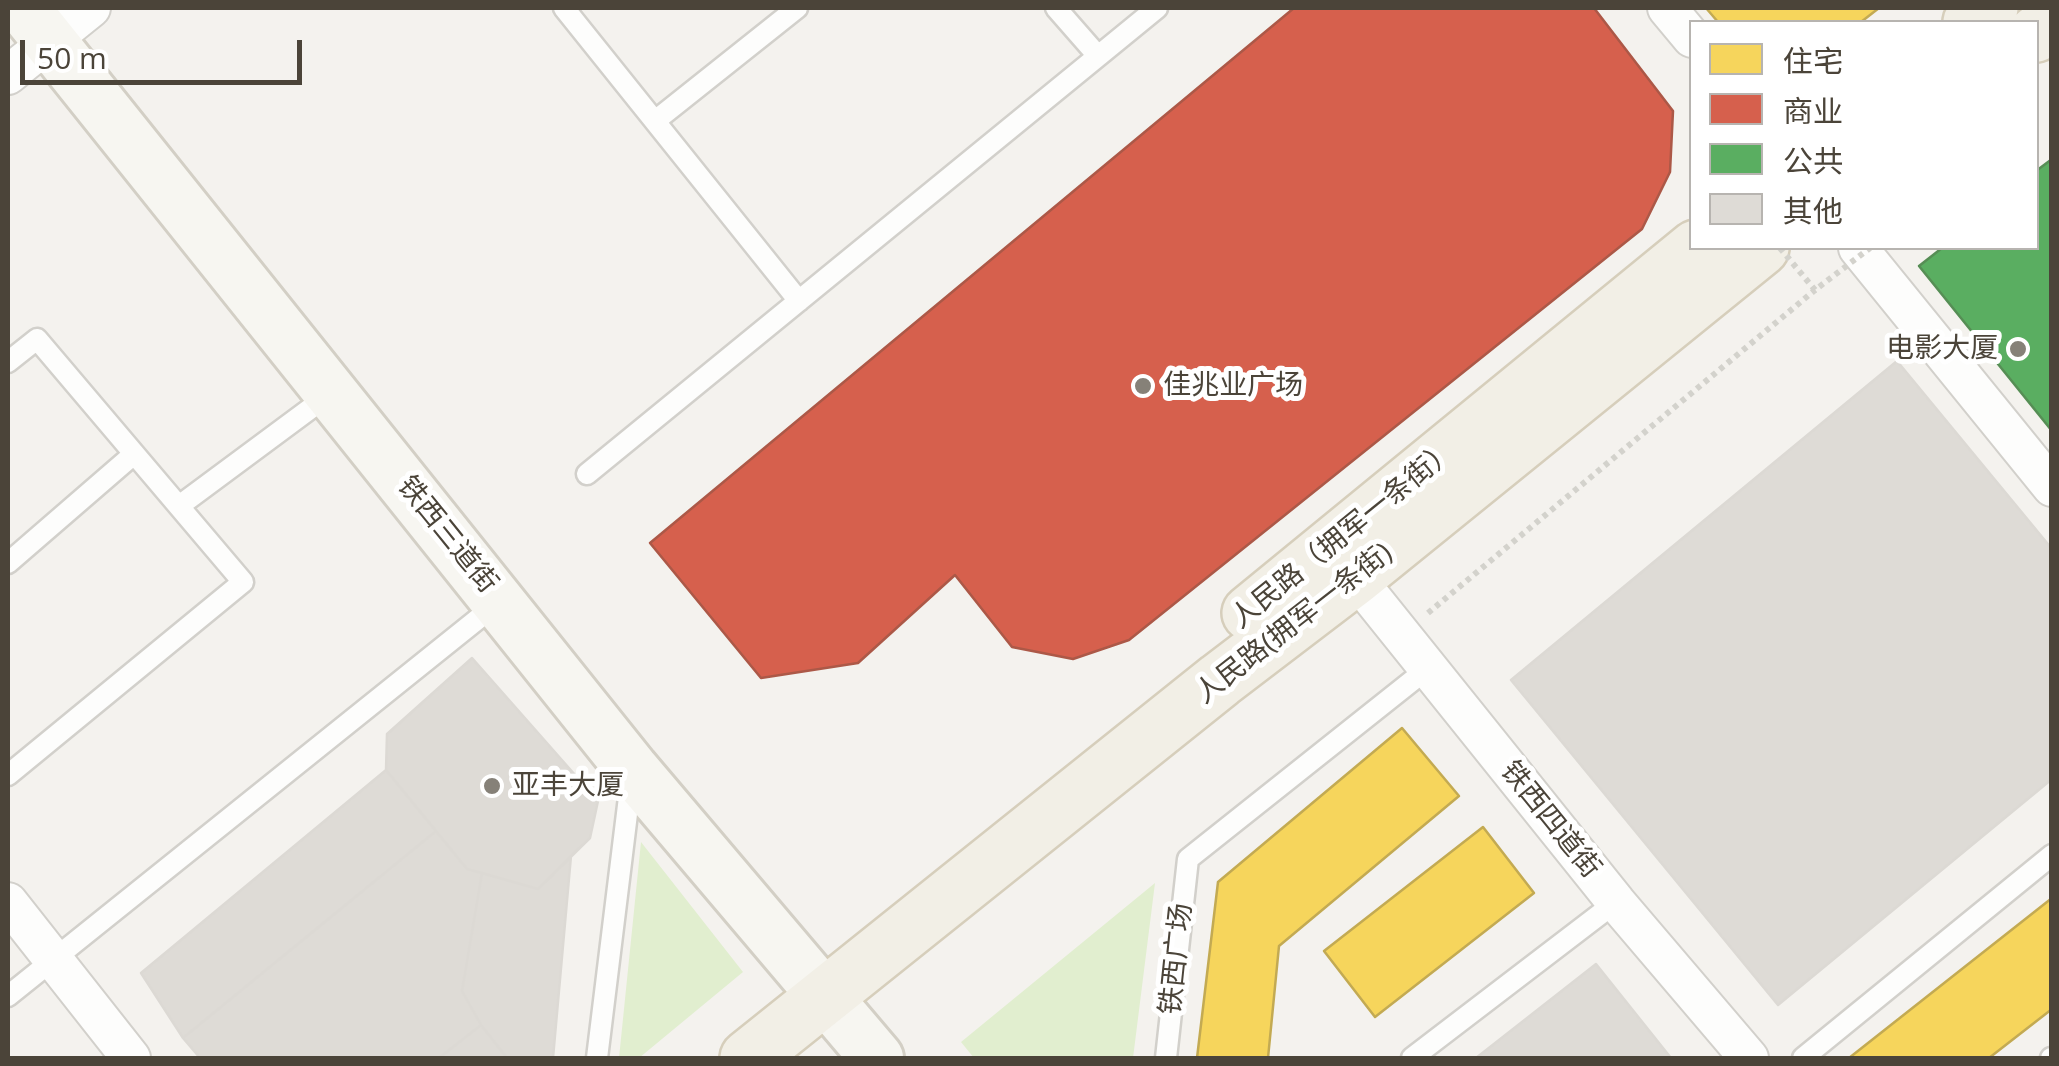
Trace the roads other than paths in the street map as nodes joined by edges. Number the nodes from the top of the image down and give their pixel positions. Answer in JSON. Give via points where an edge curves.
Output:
{"nodes":[{"id":1,"x":91,"y":8,"type":"edge"},
{"id":2,"x":564,"y":8,"type":"edge"},
{"id":3,"x":797,"y":8,"type":"edge"},
{"id":4,"x":1056,"y":8,"type":"edge"},
{"id":5,"x":1157,"y":8,"type":"edge"},
{"id":6,"x":1667,"y":8,"type":"edge"},
{"id":7,"x":36,"y":24,"type":"edge"},
{"id":8,"x":1689,"y":34,"type":"edge"},
{"id":9,"x":1098,"y":56,"type":"junction"},
{"id":10,"x":8,"y":74,"type":"edge"},
{"id":11,"x":655,"y":122,"type":"junction"},
{"id":12,"x":1694,"y":250,"type":"edge"},
{"id":13,"x":1759,"y":250,"type":"edge"},
{"id":14,"x":1860,"y":250,"type":"edge"},
{"id":15,"x":799,"y":301,"type":"junction"},
{"id":16,"x":8,"y":362,"type":"edge"},
{"id":17,"x":332,"y":392,"type":"junction"},
{"id":18,"x":134,"y":454,"type":"junction"},
{"id":19,"x":588,"y":474,"type":"dead end"},
{"id":20,"x":2052,"y":487,"type":"edge"},
{"id":21,"x":178,"y":506,"type":"junction"},
{"id":22,"x":8,"y":563,"type":"edge"},
{"id":23,"x":1355,"y":578,"type":"junction"},
{"id":24,"x":500,"y":601,"type":"junction"},
{"id":25,"x":1426,"y":669,"type":"junction"},
{"id":26,"x":632,"y":769,"type":"junction"},
{"id":27,"x":8,"y":776,"type":"edge"},
{"id":28,"x":2052,"y":855,"type":"edge"},
{"id":29,"x":8,"y":902,"type":"edge"},
{"id":30,"x":1616,"y":902,"type":"junction"},
{"id":31,"x":53,"y":960,"type":"junction"},
{"id":32,"x":815,"y":986,"type":"junction"},
{"id":33,"x":8,"y":996,"type":"edge"},
{"id":34,"x":131,"y":1058,"type":"edge"},
{"id":35,"x":597,"y":1058,"type":"edge"},
{"id":36,"x":748,"y":1058,"type":"edge"},
{"id":37,"x":876,"y":1058,"type":"edge"},
{"id":38,"x":1166,"y":1058,"type":"edge"},
{"id":39,"x":1412,"y":1058,"type":"edge"},
{"id":40,"x":1749,"y":1058,"type":"edge"},
{"id":41,"x":1803,"y":1058,"type":"edge"}],
"edges":[{"from":1,"to":7,"type":"street"},
{"from":2,"to":11,"type":"lane"},
{"from":3,"to":11,"type":"lane"},
{"from":4,"to":9,"type":"lane"},
{"from":5,"to":9,"type":"lane"},
{"from":6,"to":8,"type":"street"},
{"from":7,"to":10,"type":"street"},
{"from":7,"to":17,"type":"main road","name":"铁西三道街"},
{"from":9,"to":15,"type":"lane"},
{"from":11,"to":15,"type":"lane"},
{"from":12,"to":32,"type":"main road","name":"人民路（拥军一条街）"},
{"from":13,"to":23,"type":"main road","name":"人民路(拥军一条街)"},
{"from":14,"to":20,"type":"street"},
{"from":15,"to":19,"type":"lane"},
{"from":16,"to":18,"type":"lane","via":[[36,339]]},
{"from":17,"to":21,"type":"lane"},
{"from":17,"to":24,"type":"main road","name":"铁西三道街"},
{"from":18,"to":21,"type":"lane"},
{"from":18,"to":22,"type":"lane"},
{"from":21,"to":27,"type":"lane","via":[[243,582]]},
{"from":23,"to":25,"type":"street","name":"铁西四道街"},
{"from":23,"to":32,"type":"main road","name":"人民路(拥军一条街)"},
{"from":24,"to":26,"type":"main road","name":"铁西三道街"},
{"from":24,"to":31,"type":"lane"},
{"from":25,"to":30,"type":"street","name":"铁西四道街"},
{"from":25,"to":38,"type":"lane","name":"铁西广场","via":[[1188,858]]},
{"from":26,"to":32,"type":"main road","name":"铁西三道街"},
{"from":26,"to":35,"type":"lane"},
{"from":28,"to":41,"type":"lane"},
{"from":29,"to":31,"type":"street"},
{"from":30,"to":39,"type":"lane"},
{"from":30,"to":40,"type":"street","name":"铁西四道街"},
{"from":31,"to":33,"type":"lane"},
{"from":31,"to":34,"type":"street"},
{"from":32,"to":36,"type":"main road"},
{"from":32,"to":37,"type":"main road","name":"铁西三道街"}]}
